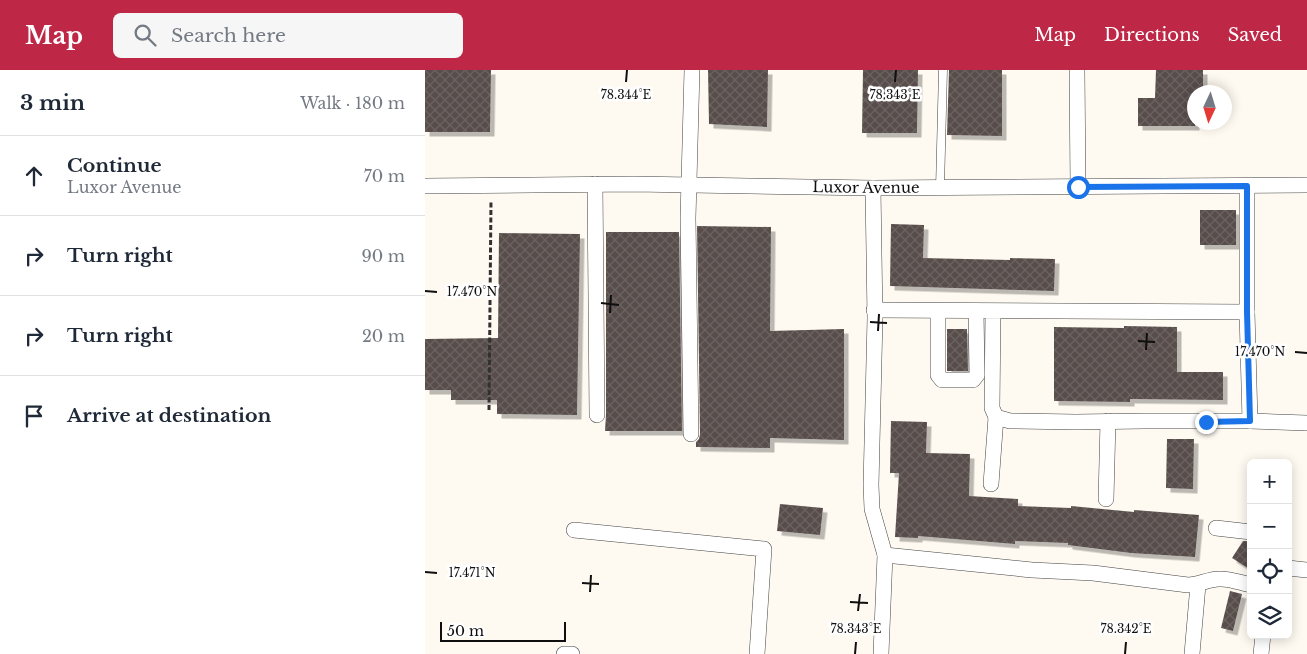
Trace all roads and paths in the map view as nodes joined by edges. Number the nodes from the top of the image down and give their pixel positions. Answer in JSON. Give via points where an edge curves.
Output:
{"nodes":[{"id":1,"x":692,"y":70,"type":"edge"},
{"id":2,"x":943,"y":70,"type":"edge"},
{"id":3,"x":1077,"y":70,"type":"edge"},
{"id":4,"x":595,"y":184,"type":"junction"},
{"id":5,"x":689,"y":185,"type":"junction"},
{"id":6,"x":1307,"y":185,"type":"edge"},
{"id":7,"x":425,"y":186,"type":"edge"},
{"id":8,"x":491,"y":186,"type":"junction"},
{"id":9,"x":1247,"y":186,"type":"junction"},
{"id":10,"x":1078,"y":187,"type":"junction"},
{"id":11,"x":873,"y":188,"type":"junction"},
{"id":12,"x":941,"y":188,"type":"junction"},
{"id":13,"x":875,"y":310,"type":"junction"},
{"id":14,"x":993,"y":311,"type":"junction"},
{"id":15,"x":1247,"y":312,"type":"junction"},
{"id":16,"x":938,"y":315,"type":"junction"},
{"id":17,"x":976,"y":316,"type":"junction"},
{"id":18,"x":489,"y":410,"type":"dead end"},
{"id":19,"x":597,"y":415,"type":"dead end"},
{"id":20,"x":997,"y":417,"type":"junction"},
{"id":21,"x":1108,"y":421,"type":"junction"},
{"id":22,"x":1250,"y":421,"type":"junction"},
{"id":23,"x":1307,"y":423,"type":"edge"},
{"id":24,"x":691,"y":434,"type":"dead end"},
{"id":25,"x":991,"y":484,"type":"dead end"},
{"id":26,"x":1106,"y":499,"type":"dead end"},
{"id":27,"x":1217,"y":528,"type":"dead end"},
{"id":28,"x":574,"y":530,"type":"dead end"},
{"id":29,"x":1247,"y":532,"type":"edge"},
{"id":30,"x":885,"y":555,"type":"junction"},
{"id":31,"x":1292,"y":568,"type":"edge"},
{"id":32,"x":1307,"y":570,"type":"edge"},
{"id":33,"x":1247,"y":584,"type":"edge"},
{"id":34,"x":1198,"y":585,"type":"junction"},
{"id":35,"x":1263,"y":639,"type":"edge"},
{"id":36,"x":564,"y":654,"type":"edge"},
{"id":37,"x":572,"y":654,"type":"edge"},
{"id":38,"x":757,"y":654,"type":"edge"},
{"id":39,"x":881,"y":654,"type":"edge"},
{"id":40,"x":1192,"y":654,"type":"edge"},
{"id":41,"x":1261,"y":654,"type":"edge"}],
"edges":[{"from":1,"to":5,"type":"street"},
{"from":2,"to":12,"type":"lane"},
{"from":3,"to":10,"type":"street"},
{"from":4,"to":5,"type":"street","name":"Luxor Avenue"},
{"from":4,"to":8,"type":"street","name":"Luxor Avenue"},
{"from":4,"to":19,"type":"street"},
{"from":5,"to":11,"type":"street","name":"Luxor Avenue"},
{"from":5,"to":24,"type":"street"},
{"from":6,"to":9,"type":"street","name":"Luxor Avenue"},
{"from":7,"to":8,"type":"street","name":"Luxor Avenue"},
{"from":8,"to":18,"type":"path"},
{"from":9,"to":10,"type":"street","name":"Luxor Avenue"},
{"from":9,"to":15,"type":"street"},
{"from":10,"to":12,"type":"street","name":"Luxor Avenue"},
{"from":11,"to":12,"type":"street","name":"Luxor Avenue"},
{"from":11,"to":13,"type":"street"},
{"from":13,"to":16,"type":"street"},
{"from":13,"to":30,"type":"street","via":[[871,485],[872,509]]},
{"from":14,"to":15,"type":"street"},
{"from":14,"to":17,"type":"street"},
{"from":14,"to":20,"type":"street","via":[[992,408]]},
{"from":15,"to":22,"type":"street"},
{"from":16,"to":17,"type":"street"},
{"from":16,"to":17,"type":"street","via":[[938,375],[942,380],[973,380],[977,375]]},
{"from":20,"to":21,"type":"street","via":[[1011,421]]},
{"from":20,"to":25,"type":"street"},
{"from":21,"to":22,"type":"street"},
{"from":21,"to":26,"type":"street"},
{"from":22,"to":23,"type":"street"},
{"from":27,"to":29,"type":"street"},
{"from":28,"to":38,"type":"street","via":[[764,549]]},
{"from":30,"to":34,"type":"street"},
{"from":30,"to":39,"type":"street"},
{"from":31,"to":32,"type":"street"},
{"from":33,"to":34,"type":"street","via":[[1221,578]]},
{"from":34,"to":40,"type":"street"},
{"from":35,"to":41,"type":"street"},
{"from":36,"to":37,"type":"street"}]}
